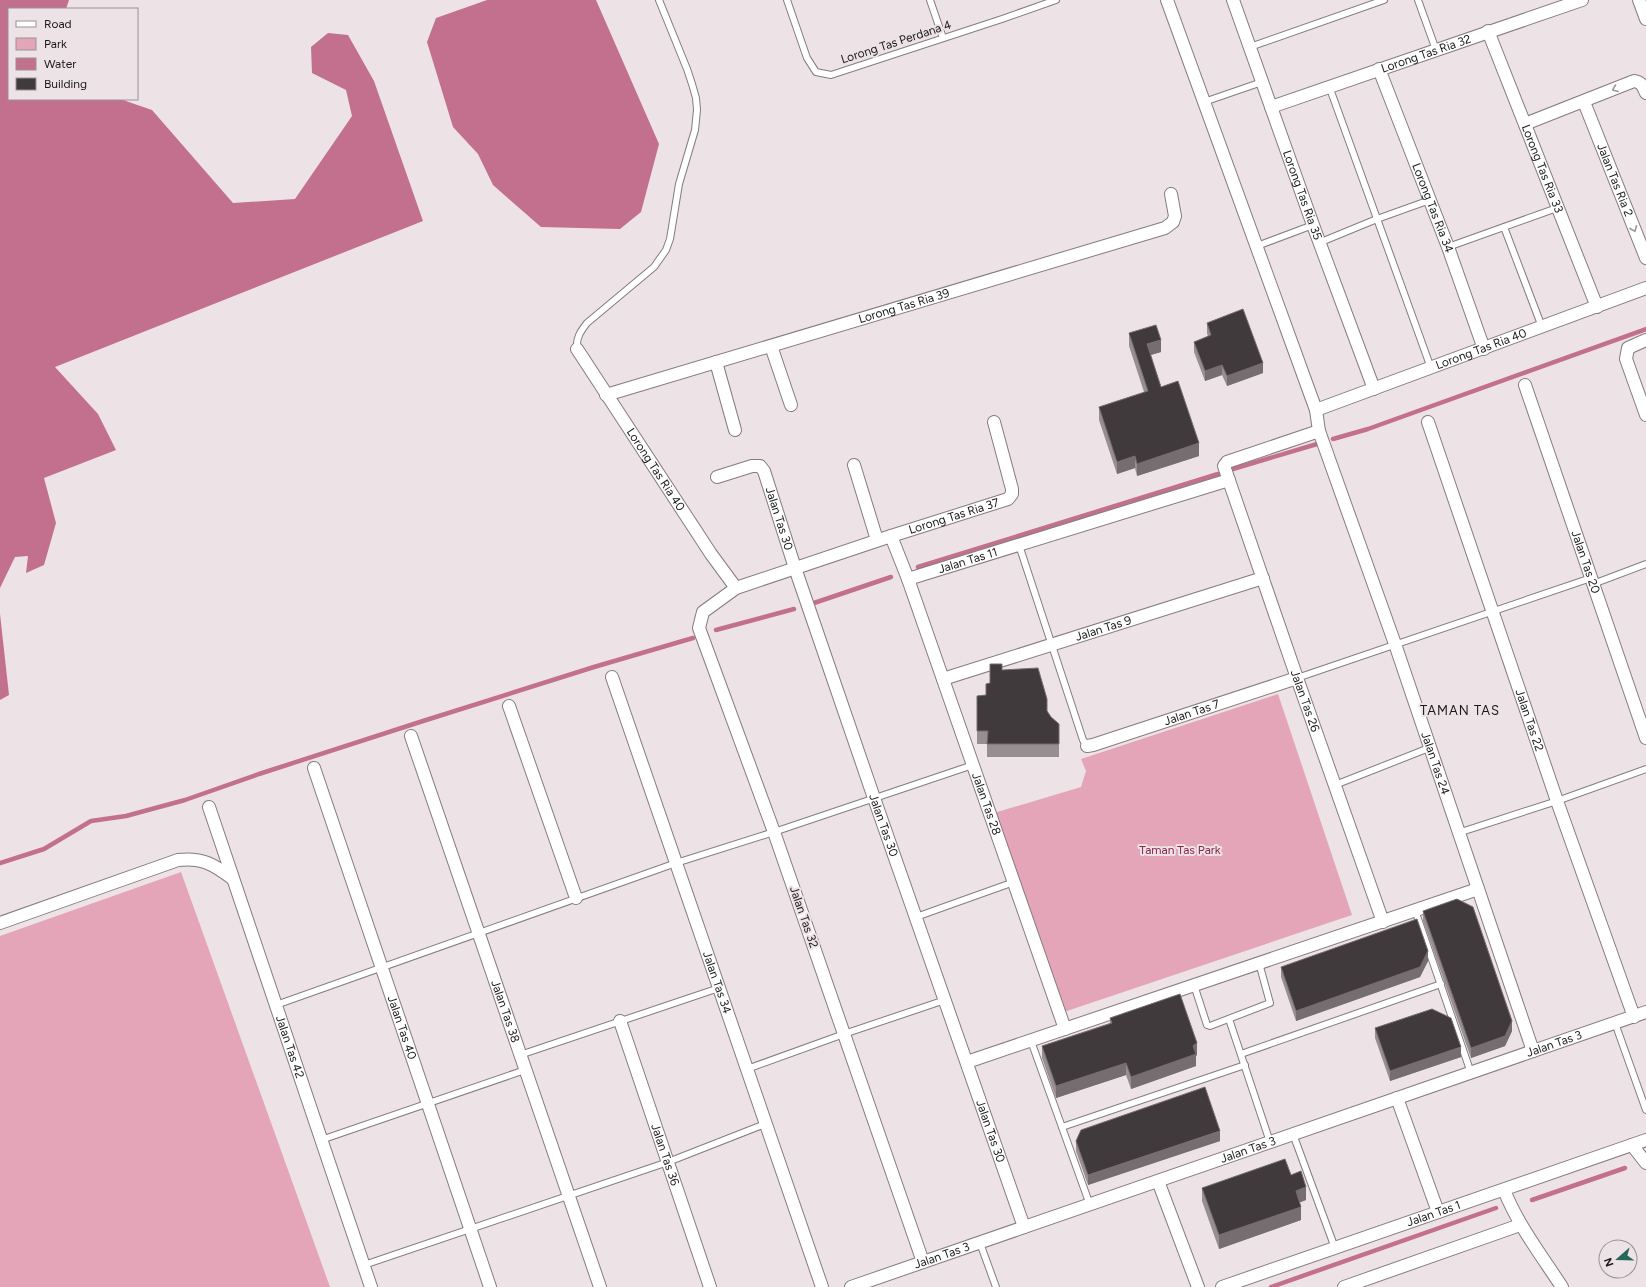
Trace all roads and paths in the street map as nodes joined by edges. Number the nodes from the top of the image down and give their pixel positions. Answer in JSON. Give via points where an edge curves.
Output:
{"nodes":[{"id":1,"x":659,"y":0,"type":"edge"},
{"id":2,"x":787,"y":0,"type":"edge"},
{"id":3,"x":930,"y":0,"type":"edge"},
{"id":4,"x":1056,"y":0,"type":"edge"},
{"id":5,"x":1167,"y":0,"type":"edge"},
{"id":6,"x":1233,"y":0,"type":"edge"},
{"id":7,"x":1384,"y":0,"type":"edge"},
{"id":8,"x":1418,"y":0,"type":"edge"},
{"id":9,"x":1582,"y":0,"type":"edge"},
{"id":10,"x":1639,"y":0,"type":"edge"},
{"id":11,"x":1646,"y":19,"type":"edge"},
{"id":12,"x":1488,"y":31,"type":"junction"},
{"id":13,"x":943,"y":38,"type":"junction"},
{"id":14,"x":1250,"y":47,"type":"junction"},
{"id":15,"x":1436,"y":50,"type":"junction"},
{"id":16,"x":1379,"y":69,"type":"junction"},
{"id":17,"x":1262,"y":82,"type":"junction"},
{"id":18,"x":1329,"y":86,"type":"junction"},
{"id":19,"x":1646,"y":93,"type":"edge"},
{"id":20,"x":1204,"y":102,"type":"junction"},
{"id":21,"x":1584,"y":102,"type":"junction"},
{"id":22,"x":1271,"y":107,"type":"junction"},
{"id":23,"x":1526,"y":124,"type":"junction"},
{"id":24,"x":1171,"y":194,"type":"dead end"},
{"id":25,"x":1430,"y":200,"type":"junction"},
{"id":26,"x":1557,"y":208,"type":"junction"},
{"id":27,"x":1377,"y":219,"type":"junction"},
{"id":28,"x":1314,"y":225,"type":"junction"},
{"id":29,"x":1504,"y":227,"type":"junction"},
{"id":30,"x":1320,"y":242,"type":"junction"},
{"id":31,"x":1256,"y":246,"type":"junction"},
{"id":32,"x":1448,"y":247,"type":"junction"},
{"id":33,"x":1646,"y":258,"type":"edge"},
{"id":34,"x":1646,"y":288,"type":"edge"},
{"id":35,"x":1598,"y":306,"type":"junction"},
{"id":36,"x":1542,"y":327,"type":"junction"},
{"id":37,"x":1646,"y":340,"type":"edge"},
{"id":38,"x":771,"y":346,"type":"junction"},
{"id":39,"x":1484,"y":349,"type":"junction"},
{"id":40,"x":577,"y":350,"type":"joint"},
{"id":41,"x":716,"y":362,"type":"junction"},
{"id":42,"x":1431,"y":368,"type":"junction"},
{"id":43,"x":1525,"y":385,"type":"dead end"},
{"id":44,"x":1374,"y":389,"type":"junction"},
{"id":45,"x":606,"y":395,"type":"junction"},
{"id":46,"x":791,"y":405,"type":"dead end"},
{"id":47,"x":1316,"y":410,"type":"junction"},
{"id":48,"x":1646,"y":415,"type":"edge"},
{"id":49,"x":994,"y":422,"type":"dead end"},
{"id":50,"x":1428,"y":422,"type":"dead end"},
{"id":51,"x":735,"y":430,"type":"dead end"},
{"id":52,"x":1319,"y":431,"type":"junction"},
{"id":53,"x":854,"y":465,"type":"dead end"},
{"id":54,"x":717,"y":477,"type":"dead end"},
{"id":55,"x":1229,"y":480,"type":"junction"},
{"id":56,"x":891,"y":536,"type":"junction"},
{"id":57,"x":878,"y":540,"type":"junction"},
{"id":58,"x":1019,"y":545,"type":"junction"},
{"id":59,"x":1646,"y":564,"type":"edge"},
{"id":60,"x":795,"y":568,"type":"junction"},
{"id":61,"x":1263,"y":578,"type":"junction"},
{"id":62,"x":908,"y":579,"type":"junction"},
{"id":63,"x":1592,"y":581,"type":"junction"},
{"id":64,"x":736,"y":588,"type":"junction"},
{"id":65,"x":1492,"y":612,"type":"junction"},
{"id":66,"x":1052,"y":644,"type":"junction"},
{"id":67,"x":1394,"y":644,"type":"junction"},
{"id":68,"x":612,"y":677,"type":"dead end"},
{"id":69,"x":1296,"y":678,"type":"junction"},
{"id":70,"x":943,"y":679,"type":"junction"},
{"id":71,"x":509,"y":706,"type":"dead end"},
{"id":72,"x":411,"y":736,"type":"dead end"},
{"id":73,"x":1646,"y":738,"type":"edge"},
{"id":74,"x":1087,"y":746,"type":"joint"},
{"id":75,"x":1429,"y":748,"type":"junction"},
{"id":76,"x":973,"y":765,"type":"junction"},
{"id":77,"x":314,"y":768,"type":"dead end"},
{"id":78,"x":1646,"y":769,"type":"edge"},
{"id":79,"x":1335,"y":785,"type":"junction"},
{"id":80,"x":874,"y":798,"type":"junction"},
{"id":81,"x":1557,"y":801,"type":"junction"},
{"id":82,"x":209,"y":807,"type":"dead end"},
{"id":83,"x":774,"y":832,"type":"junction"},
{"id":84,"x":1458,"y":833,"type":"junction"},
{"id":85,"x":676,"y":863,"type":"junction"},
{"id":86,"x":233,"y":879,"type":"junction"},
{"id":87,"x":1014,"y":882,"type":"junction"},
{"id":88,"x":1478,"y":889,"type":"junction"},
{"id":89,"x":576,"y":898,"type":"junction"},
{"id":90,"x":1415,"y":910,"type":"junction"},
{"id":91,"x":916,"y":917,"type":"junction"},
{"id":92,"x":1383,"y":922,"type":"junction"},
{"id":93,"x":0,"y":924,"type":"edge"},
{"id":94,"x":478,"y":932,"type":"junction"},
{"id":95,"x":1259,"y":963,"type":"junction"},
{"id":96,"x":381,"y":967,"type":"junction"},
{"id":97,"x":1441,"y":984,"type":"junction"},
{"id":98,"x":1194,"y":986,"type":"junction"},
{"id":99,"x":719,"y":988,"type":"junction"},
{"id":100,"x":945,"y":1000,"type":"junction"},
{"id":101,"x":276,"y":1004,"type":"junction"},
{"id":102,"x":1646,"y":1012,"type":"edge"},
{"id":103,"x":1634,"y":1017,"type":"junction"},
{"id":104,"x":1229,"y":1019,"type":"junction"},
{"id":105,"x":620,"y":1022,"type":"junction"},
{"id":106,"x":1615,"y":1023,"type":"junction"},
{"id":107,"x":1065,"y":1029,"type":"junction"},
{"id":108,"x":844,"y":1034,"type":"junction"},
{"id":109,"x":1030,"y":1040,"type":"junction"},
{"id":110,"x":1533,"y":1051,"type":"junction"},
{"id":111,"x":1241,"y":1054,"type":"junction"},
{"id":112,"x":520,"y":1055,"type":"junction"},
{"id":113,"x":967,"y":1062,"type":"junction"},
{"id":114,"x":1245,"y":1065,"type":"junction"},
{"id":115,"x":747,"y":1069,"type":"junction"},
{"id":116,"x":525,"y":1070,"type":"junction"},
{"id":117,"x":1471,"y":1073,"type":"junction"},
{"id":118,"x":1397,"y":1098,"type":"junction"},
{"id":119,"x":428,"y":1103,"type":"junction"},
{"id":120,"x":1646,"y":1110,"type":"edge"},
{"id":121,"x":765,"y":1124,"type":"junction"},
{"id":122,"x":1062,"y":1127,"type":"junction"},
{"id":123,"x":1293,"y":1134,"type":"junction"},
{"id":124,"x":321,"y":1140,"type":"junction"},
{"id":125,"x":1646,"y":1140,"type":"edge"},
{"id":126,"x":1270,"y":1142,"type":"junction"},
{"id":127,"x":1632,"y":1145,"type":"junction"},
{"id":128,"x":668,"y":1162,"type":"junction"},
{"id":129,"x":1646,"y":1163,"type":"edge"},
{"id":130,"x":1158,"y":1181,"type":"junction"},
{"id":131,"x":1504,"y":1190,"type":"junction"},
{"id":132,"x":568,"y":1195,"type":"junction"},
{"id":133,"x":1090,"y":1204,"type":"junction"},
{"id":134,"x":1438,"y":1212,"type":"junction"},
{"id":135,"x":1520,"y":1225,"type":"junction"},
{"id":136,"x":1024,"y":1227,"type":"junction"},
{"id":137,"x":470,"y":1228,"type":"junction"},
{"id":138,"x":980,"y":1243,"type":"junction"},
{"id":139,"x":1334,"y":1248,"type":"junction"},
{"id":140,"x":923,"y":1262,"type":"junction"},
{"id":141,"x":364,"y":1265,"type":"junction"},
{"id":142,"x":1358,"y":1285,"type":"edge"},
{"id":143,"x":371,"y":1287,"type":"edge"},
{"id":144,"x":490,"y":1287,"type":"edge"},
{"id":145,"x":600,"y":1287,"type":"edge"},
{"id":146,"x":710,"y":1287,"type":"edge"},
{"id":147,"x":822,"y":1287,"type":"edge"},
{"id":148,"x":851,"y":1287,"type":"edge"},
{"id":149,"x":996,"y":1287,"type":"edge"},
{"id":150,"x":1198,"y":1287,"type":"edge"},
{"id":151,"x":1222,"y":1287,"type":"edge"},
{"id":152,"x":1344,"y":1287,"type":"edge"},
{"id":153,"x":1562,"y":1287,"type":"edge"}],
"edges":[{"from":1,"to":40,"type":"lane","via":[[688,69],[697,110],[695,130],[679,184],[670,239],[654,267],[586,323],[576,340]]},
{"from":2,"to":13,"type":"lane","name":"Lorong Tas Perdana 4","via":[[807,58],[816,72],[831,75]]},
{"from":3,"to":13,"type":"lane"},
{"from":4,"to":13,"type":"lane","name":"Lorong Tas Perdana 4"},
{"from":5,"to":20,"type":"street","name":"Jalan Tas 24"},
{"from":6,"to":14,"type":"street","name":"Lorong Tas Ria 35"},
{"from":7,"to":14,"type":"lane"},
{"from":8,"to":15,"type":"lane"},
{"from":9,"to":12,"type":"street","name":"Lorong Tas Ria 32"},
{"from":10,"to":11,"type":"street"},
{"from":12,"to":15,"type":"street","name":"Lorong Tas Ria 32"},
{"from":12,"to":23,"type":"street","name":"Lorong Tas Ria 33"},
{"from":14,"to":17,"type":"street","name":"Lorong Tas Ria 35"},
{"from":15,"to":16,"type":"street","name":"Lorong Tas Ria 32"},
{"from":16,"to":18,"type":"street","name":"Lorong Tas Ria 32"},
{"from":16,"to":25,"type":"street","name":"Lorong Tas Ria 34"},
{"from":17,"to":20,"type":"lane"},
{"from":17,"to":22,"type":"street","name":"Lorong Tas Ria 35"},
{"from":18,"to":22,"type":"street","name":"Lorong Tas Ria 32"},
{"from":18,"to":27,"type":"lane"},
{"from":19,"to":21,"type":"street","one_way":true,"via":[[1643,85],[1634,81]]},
{"from":20,"to":31,"type":"street","name":"Jalan Tas 24"},
{"from":21,"to":23,"type":"street"},
{"from":21,"to":33,"type":"street","name":"Jalan Tas Ria 2","one_way":true},
{"from":22,"to":28,"type":"street","name":"Lorong Tas Ria 35"},
{"from":23,"to":26,"type":"street","name":"Lorong Tas Ria 33"},
{"from":24,"to":38,"type":"street","name":"Lorong Tas Ria 39","via":[[1175,216],[1173,222],[1165,228]]},
{"from":25,"to":27,"type":"lane"},
{"from":25,"to":32,"type":"street","name":"Lorong Tas Ria 34"},
{"from":26,"to":29,"type":"lane"},
{"from":26,"to":35,"type":"street","name":"Lorong Tas Ria 33"},
{"from":27,"to":30,"type":"lane"},
{"from":27,"to":42,"type":"lane"},
{"from":28,"to":30,"type":"street","name":"Lorong Tas Ria 35"},
{"from":28,"to":31,"type":"lane"},
{"from":29,"to":32,"type":"lane"},
{"from":29,"to":36,"type":"lane"},
{"from":30,"to":44,"type":"street","name":"Lorong Tas Ria 35"},
{"from":31,"to":47,"type":"street","name":"Jalan Tas 24"},
{"from":32,"to":39,"type":"street","name":"Lorong Tas Ria 34"},
{"from":34,"to":35,"type":"street","name":"Lorong Tas Ria 40"},
{"from":35,"to":36,"type":"street","name":"Lorong Tas Ria 40"},
{"from":36,"to":39,"type":"street","name":"Lorong Tas Ria 40"},
{"from":37,"to":48,"type":"street","via":[[1628,348],[1626,353]]},
{"from":38,"to":41,"type":"street","name":"Lorong Tas Ria 39"},
{"from":38,"to":46,"type":"street"},
{"from":39,"to":42,"type":"street","name":"Lorong Tas Ria 40"},
{"from":40,"to":45,"type":"street","name":"Lorong Tas Ria 40"},
{"from":41,"to":45,"type":"street","name":"Lorong Tas Ria 39"},
{"from":41,"to":51,"type":"street"},
{"from":42,"to":44,"type":"street","name":"Lorong Tas Ria 40"},
{"from":43,"to":63,"type":"street","name":"Jalan Tas 20"},
{"from":44,"to":47,"type":"street","name":"Lorong Tas Ria 40"},
{"from":45,"to":64,"type":"street","name":"Lorong Tas Ria 40"},
{"from":47,"to":52,"type":"street","name":"Jalan Tas 24"},
{"from":49,"to":56,"type":"street","name":"Lorong Tas Ria 37","via":[[1012,489],[1008,499]]},
{"from":50,"to":65,"type":"street","name":"Jalan Tas 22"},
{"from":52,"to":55,"type":"street","name":"Jalan Tas 26","via":[[1227,462],[1224,466]]},
{"from":52,"to":67,"type":"street","name":"Jalan Tas 24"},
{"from":53,"to":57,"type":"street"},
{"from":54,"to":60,"type":"street","name":"Jalan Tas 30","via":[[760,466],[764,471]]},
{"from":55,"to":58,"type":"street","name":"Jalan Tas 11"},
{"from":55,"to":61,"type":"street","name":"Jalan Tas 26"},
{"from":56,"to":57,"type":"street"},
{"from":56,"to":62,"type":"street"},
{"from":57,"to":60,"type":"street"},
{"from":58,"to":62,"type":"street","name":"Jalan Tas 11"},
{"from":58,"to":66,"type":"lane"},
{"from":59,"to":63,"type":"lane"},
{"from":60,"to":64,"type":"street"},
{"from":60,"to":80,"type":"street","name":"Jalan Tas 30"},
{"from":61,"to":66,"type":"street","name":"Jalan Tas 9"},
{"from":61,"to":69,"type":"street","name":"Jalan Tas 26"},
{"from":62,"to":70,"type":"street","name":"Jalan Tas 28"},
{"from":63,"to":65,"type":"lane"},
{"from":63,"to":73,"type":"street","name":"Jalan Tas 20"},
{"from":64,"to":83,"type":"street","name":"Jalan Tas 32","via":[[703,612],[699,628]]},
{"from":65,"to":67,"type":"lane"},
{"from":65,"to":81,"type":"street","name":"Jalan Tas 22"},
{"from":66,"to":70,"type":"street","name":"Jalan Tas 9"},
{"from":66,"to":74,"type":"lane"},
{"from":67,"to":69,"type":"lane"},
{"from":67,"to":75,"type":"street","name":"Jalan Tas 24"},
{"from":68,"to":85,"type":"street","name":"Jalan Tas 34"},
{"from":69,"to":74,"type":"street","name":"Jalan Tas 7"},
{"from":69,"to":79,"type":"street","name":"Jalan Tas 26"},
{"from":70,"to":76,"type":"street","name":"Jalan Tas 28"},
{"from":71,"to":89,"type":"street"},
{"from":72,"to":94,"type":"street","name":"Jalan Tas 38"},
{"from":75,"to":79,"type":"lane"},
{"from":75,"to":84,"type":"street","name":"Jalan Tas 24"},
{"from":76,"to":80,"type":"lane"},
{"from":76,"to":87,"type":"street","name":"Jalan Tas 28"},
{"from":77,"to":96,"type":"street","name":"Jalan Tas 40"},
{"from":78,"to":81,"type":"lane"},
{"from":79,"to":92,"type":"street","name":"Jalan Tas 26"},
{"from":80,"to":83,"type":"lane"},
{"from":80,"to":91,"type":"street","name":"Jalan Tas 30"},
{"from":81,"to":84,"type":"lane"},
{"from":81,"to":103,"type":"street","name":"Jalan Tas 22"},
{"from":82,"to":86,"type":"street","name":"Jalan Tas 42"},
{"from":83,"to":85,"type":"lane"},
{"from":83,"to":108,"type":"street","name":"Jalan Tas 32"},
{"from":84,"to":88,"type":"street","name":"Jalan Tas 24"},
{"from":85,"to":89,"type":"lane"},
{"from":85,"to":99,"type":"street","name":"Jalan Tas 34"},
{"from":86,"to":93,"type":"street","via":[[216,866],[205,862],[192,858],[178,860]]},
{"from":86,"to":101,"type":"street","name":"Jalan Tas 42"},
{"from":87,"to":91,"type":"lane"},
{"from":87,"to":107,"type":"street","name":"Jalan Tas 28"},
{"from":88,"to":90,"type":"street"},
{"from":88,"to":110,"type":"street","name":"Jalan Tas 24"},
{"from":89,"to":94,"type":"lane"},
{"from":90,"to":92,"type":"street"},
{"from":90,"to":97,"type":"lane"},
{"from":91,"to":100,"type":"street","name":"Jalan Tas 30"},
{"from":92,"to":95,"type":"street"},
{"from":94,"to":96,"type":"lane"},
{"from":94,"to":112,"type":"street","name":"Jalan Tas 38"},
{"from":95,"to":98,"type":"street"},
{"from":95,"to":104,"type":"lane","via":[[1270,1003]]},
{"from":96,"to":101,"type":"lane"},
{"from":96,"to":119,"type":"street","name":"Jalan Tas 40"},
{"from":97,"to":111,"type":"lane"},
{"from":97,"to":117,"type":"lane"},
{"from":98,"to":104,"type":"lane","via":[[1208,1026]]},
{"from":98,"to":107,"type":"street"},
{"from":99,"to":105,"type":"lane"},
{"from":99,"to":115,"type":"street","name":"Jalan Tas 34"},
{"from":100,"to":108,"type":"lane"},
{"from":100,"to":113,"type":"street","name":"Jalan Tas 30"},
{"from":101,"to":124,"type":"street","name":"Jalan Tas 42"},
{"from":102,"to":103,"type":"street","name":"Jalan Tas 3"},
{"from":103,"to":106,"type":"street","name":"Jalan Tas 3"},
{"from":104,"to":111,"type":"lane"},
{"from":105,"to":112,"type":"lane"},
{"from":105,"to":128,"type":"street","name":"Jalan Tas 36"},
{"from":106,"to":110,"type":"street","name":"Jalan Tas 3"},
{"from":106,"to":120,"type":"lane"},
{"from":107,"to":109,"type":"street"},
{"from":108,"to":115,"type":"lane"},
{"from":108,"to":140,"type":"street","name":"Jalan Tas 32"},
{"from":109,"to":113,"type":"street"},
{"from":109,"to":122,"type":"lane"},
{"from":110,"to":117,"type":"street","name":"Jalan Tas 3"},
{"from":111,"to":114,"type":"lane"},
{"from":112,"to":116,"type":"street","name":"Jalan Tas 38"},
{"from":113,"to":136,"type":"street","name":"Jalan Tas 30"},
{"from":114,"to":122,"type":"lane"},
{"from":114,"to":126,"type":"lane"},
{"from":115,"to":121,"type":"street","name":"Jalan Tas 34"},
{"from":116,"to":119,"type":"lane"},
{"from":116,"to":132,"type":"street","name":"Jalan Tas 38"},
{"from":117,"to":118,"type":"street","name":"Jalan Tas 3"},
{"from":118,"to":123,"type":"street","name":"Jalan Tas 3"},
{"from":118,"to":134,"type":"street"},
{"from":119,"to":124,"type":"lane"},
{"from":119,"to":137,"type":"street","name":"Jalan Tas 40"},
{"from":121,"to":128,"type":"lane"},
{"from":121,"to":147,"type":"street","name":"Jalan Tas 34"},
{"from":122,"to":133,"type":"lane"},
{"from":123,"to":126,"type":"street","name":"Jalan Tas 3"},
{"from":123,"to":139,"type":"lane"},
{"from":124,"to":141,"type":"street","name":"Jalan Tas 42"},
{"from":125,"to":127,"type":"street","name":"Jalan Tas 1"},
{"from":126,"to":130,"type":"street","name":"Jalan Tas 3"},
{"from":127,"to":129,"type":"street"},
{"from":127,"to":131,"type":"street","name":"Jalan Tas 1"},
{"from":128,"to":132,"type":"lane"},
{"from":128,"to":146,"type":"street","name":"Jalan Tas 36"},
{"from":130,"to":133,"type":"street","name":"Jalan Tas 3"},
{"from":130,"to":150,"type":"street"},
{"from":131,"to":134,"type":"street","name":"Jalan Tas 1"},
{"from":131,"to":135,"type":"street"},
{"from":132,"to":137,"type":"lane"},
{"from":132,"to":145,"type":"street","name":"Jalan Tas 38"},
{"from":133,"to":136,"type":"street","name":"Jalan Tas 3"},
{"from":134,"to":139,"type":"street","name":"Jalan Tas 1"},
{"from":135,"to":142,"type":"street"},
{"from":135,"to":153,"type":"street"},
{"from":136,"to":138,"type":"street","name":"Jalan Tas 3"},
{"from":137,"to":141,"type":"lane"},
{"from":137,"to":144,"type":"street","name":"Jalan Tas 40"},
{"from":138,"to":140,"type":"street","name":"Jalan Tas 3"},
{"from":138,"to":149,"type":"lane"},
{"from":139,"to":151,"type":"street","name":"Jalan Tas 1"},
{"from":140,"to":148,"type":"street","name":"Jalan Tas 3"},
{"from":141,"to":143,"type":"street","name":"Jalan Tas 42"},
{"from":142,"to":152,"type":"street"}]}
